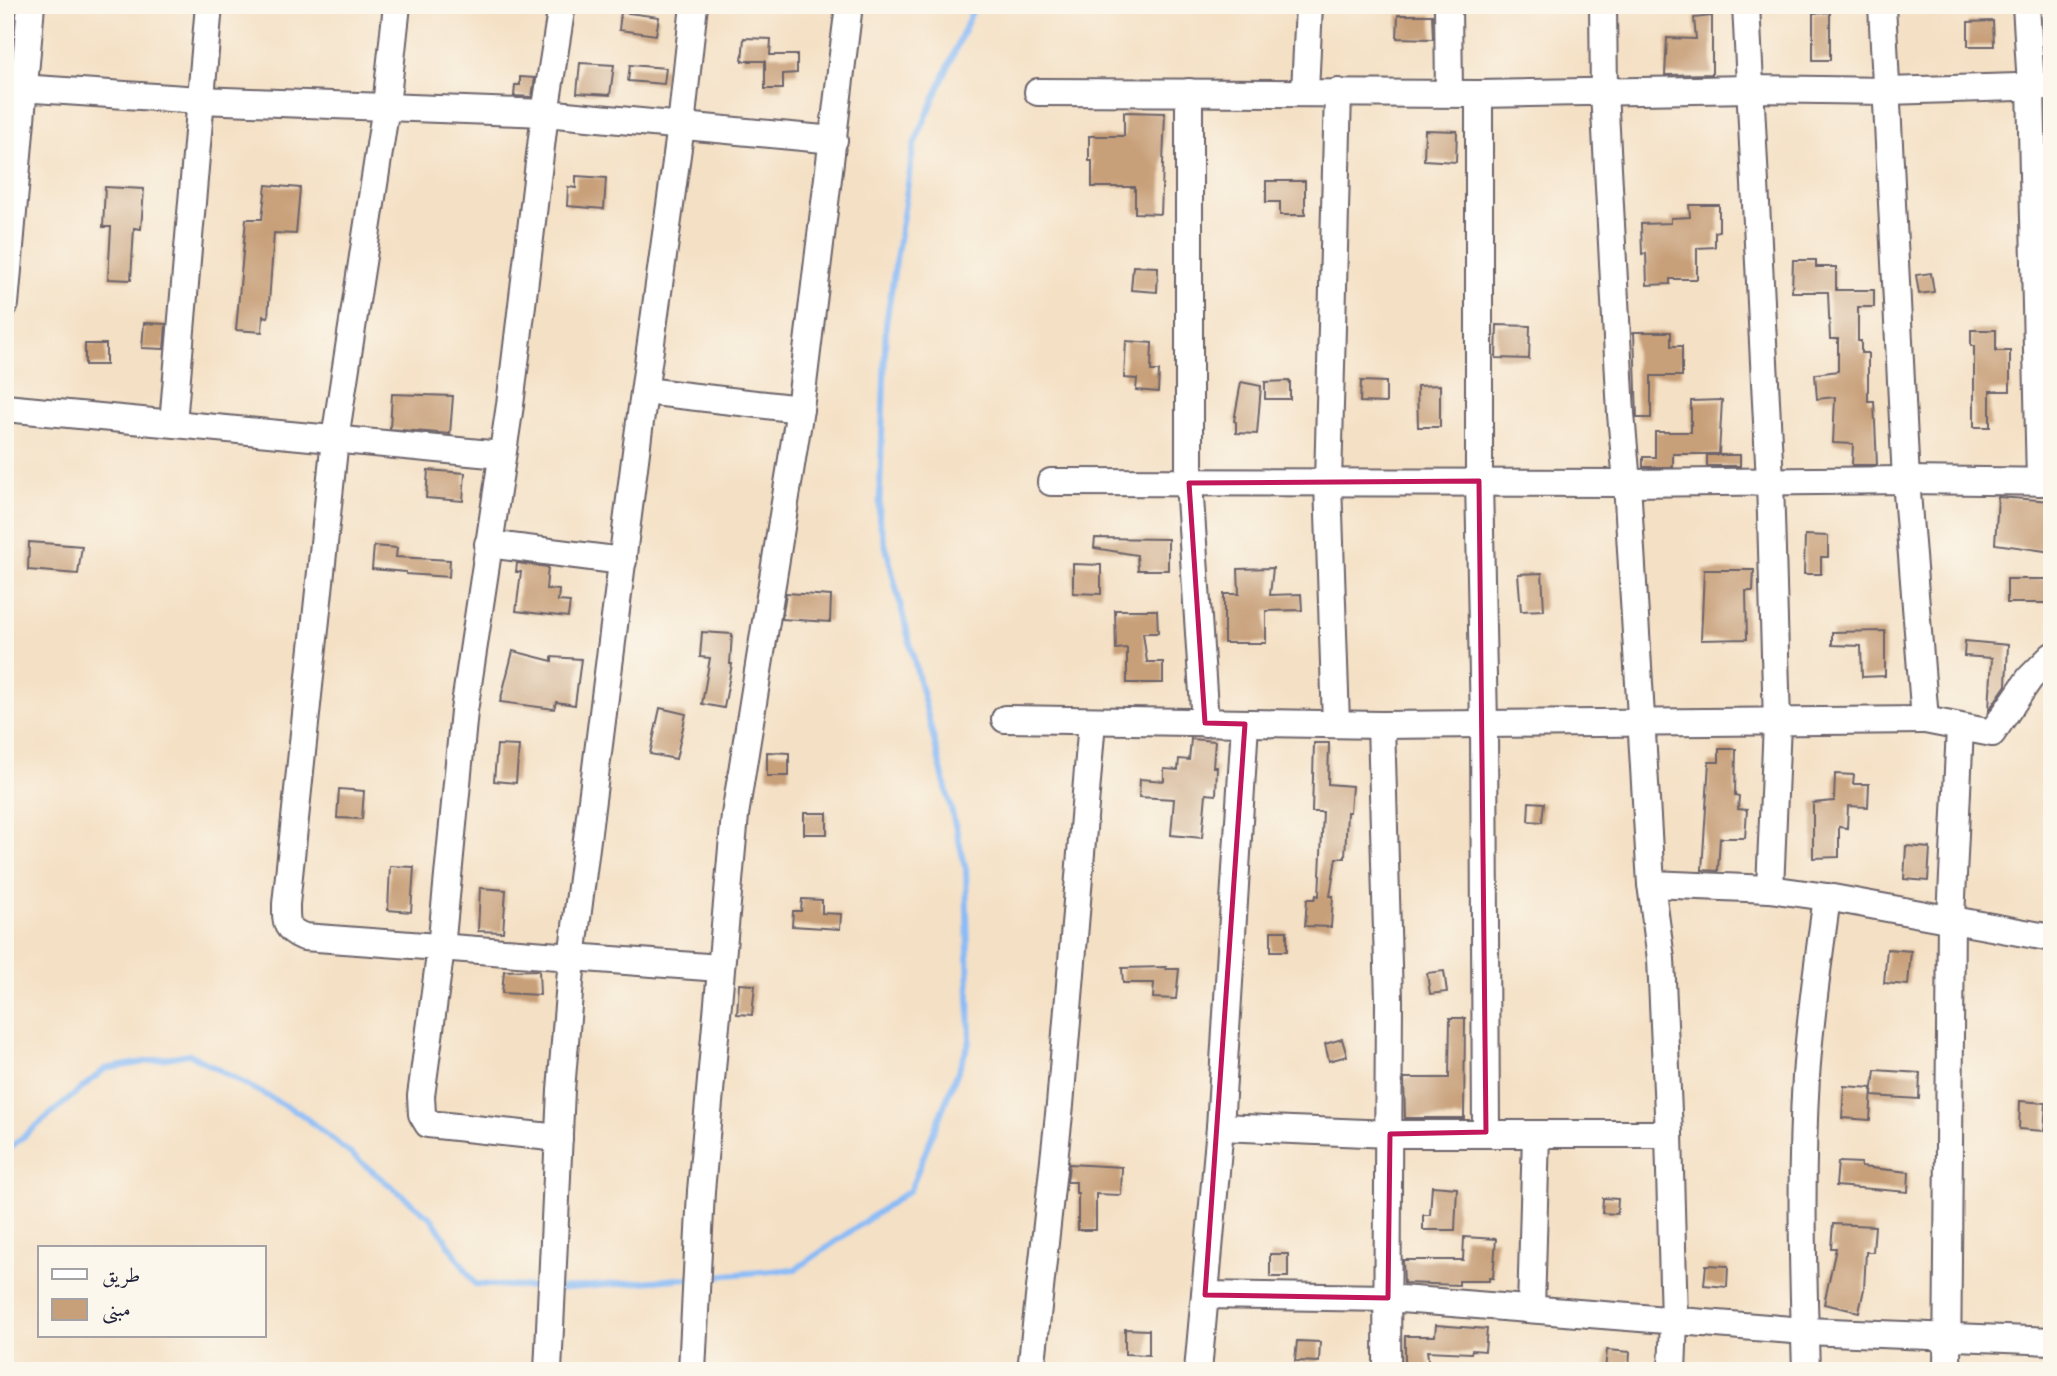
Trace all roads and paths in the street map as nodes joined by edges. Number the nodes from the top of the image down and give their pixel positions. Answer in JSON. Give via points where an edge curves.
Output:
{"nodes":[{"id":1,"x":31,"y":5,"type":"edge"},
{"id":2,"x":209,"y":5,"type":"edge"},
{"id":3,"x":397,"y":5,"type":"edge"},
{"id":4,"x":562,"y":5,"type":"edge"},
{"id":5,"x":694,"y":5,"type":"edge"},
{"id":6,"x":849,"y":5,"type":"edge"},
{"id":7,"x":1309,"y":5,"type":"edge"},
{"id":8,"x":1447,"y":5,"type":"edge"},
{"id":9,"x":1603,"y":5,"type":"edge"},
{"id":10,"x":1746,"y":5,"type":"edge"},
{"id":11,"x":1882,"y":5,"type":"edge"},
{"id":12,"x":2026,"y":5,"type":"edge"},
{"id":13,"x":2041,"y":86,"type":"edge"},
{"id":14,"x":15,"y":88,"type":"edge"},
{"id":15,"x":1750,"y":89,"type":"junction"},
{"id":16,"x":1886,"y":91,"type":"junction"},
{"id":17,"x":1038,"y":92,"type":"dead end"},
{"id":18,"x":1189,"y":92,"type":"junction"},
{"id":19,"x":1305,"y":92,"type":"junction"},
{"id":20,"x":1338,"y":92,"type":"junction"},
{"id":21,"x":1604,"y":92,"type":"junction"},
{"id":22,"x":1449,"y":93,"type":"junction"},
{"id":23,"x":1479,"y":94,"type":"junction"},
{"id":24,"x":200,"y":100,"type":"junction"},
{"id":25,"x":386,"y":106,"type":"junction"},
{"id":26,"x":545,"y":113,"type":"junction"},
{"id":27,"x":681,"y":127,"type":"junction"},
{"id":28,"x":834,"y":140,"type":"junction"},
{"id":29,"x":5,"y":304,"type":"edge"},
{"id":30,"x":645,"y":391,"type":"junction"},
{"id":31,"x":5,"y":408,"type":"edge"},
{"id":32,"x":800,"y":409,"type":"junction"},
{"id":33,"x":173,"y":423,"type":"junction"},
{"id":34,"x":335,"y":439,"type":"junction"},
{"id":35,"x":501,"y":455,"type":"junction"},
{"id":36,"x":1906,"y":480,"type":"junction"},
{"id":37,"x":1479,"y":481,"type":"junction"},
{"id":38,"x":1770,"y":481,"type":"junction"},
{"id":39,"x":1051,"y":482,"type":"dead end"},
{"id":40,"x":2046,"y":482,"type":"edge"},
{"id":41,"x":1189,"y":483,"type":"junction"},
{"id":42,"x":1328,"y":483,"type":"junction"},
{"id":43,"x":1627,"y":483,"type":"junction"},
{"id":44,"x":488,"y":544,"type":"junction"},
{"id":45,"x":622,"y":561,"type":"junction"},
{"id":46,"x":2052,"y":656,"type":"edge"},
{"id":47,"x":1005,"y":719,"type":"dead end"},
{"id":48,"x":1925,"y":720,"type":"junction"},
{"id":49,"x":1092,"y":721,"type":"junction"},
{"id":50,"x":1205,"y":723,"type":"junction"},
{"id":51,"x":1336,"y":723,"type":"junction"},
{"id":52,"x":1641,"y":723,"type":"junction"},
{"id":53,"x":1777,"y":723,"type":"junction"},
{"id":54,"x":1245,"y":724,"type":"junction"},
{"id":55,"x":1381,"y":725,"type":"junction"},
{"id":56,"x":1484,"y":725,"type":"junction"},
{"id":57,"x":1961,"y":727,"type":"junction"},
{"id":58,"x":1651,"y":884,"type":"junction"},
{"id":59,"x":1770,"y":889,"type":"junction"},
{"id":60,"x":1827,"y":897,"type":"junction"},
{"id":61,"x":1951,"y":918,"type":"junction"},
{"id":62,"x":2052,"y":938,"type":"edge"},
{"id":63,"x":441,"y":947,"type":"junction"},
{"id":64,"x":572,"y":958,"type":"junction"},
{"id":65,"x":720,"y":968,"type":"junction"},
{"id":66,"x":1220,"y":1128,"type":"junction"},
{"id":67,"x":1486,"y":1132,"type":"junction"},
{"id":68,"x":1390,"y":1134,"type":"junction"},
{"id":69,"x":1536,"y":1134,"type":"junction"},
{"id":70,"x":1669,"y":1134,"type":"junction"},
{"id":71,"x":559,"y":1138,"type":"junction"},
{"id":72,"x":1205,"y":1295,"type":"junction"},
{"id":73,"x":1388,"y":1297,"type":"junction"},
{"id":74,"x":1531,"y":1309,"type":"junction"},
{"id":75,"x":1674,"y":1321,"type":"junction"},
{"id":76,"x":1805,"y":1332,"type":"junction"},
{"id":77,"x":1945,"y":1336,"type":"junction"},
{"id":78,"x":2052,"y":1341,"type":"edge"},
{"id":79,"x":548,"y":1371,"type":"edge"},
{"id":80,"x":692,"y":1371,"type":"edge"},
{"id":81,"x":1031,"y":1371,"type":"edge"},
{"id":82,"x":1198,"y":1371,"type":"edge"},
{"id":83,"x":1387,"y":1371,"type":"edge"},
{"id":84,"x":1672,"y":1371,"type":"edge"},
{"id":85,"x":1806,"y":1371,"type":"edge"},
{"id":86,"x":1947,"y":1371,"type":"edge"}],
"edges":[{"from":1,"to":14,"type":"street"},
{"from":2,"to":24,"type":"street"},
{"from":3,"to":25,"type":"street"},
{"from":4,"to":26,"type":"street"},
{"from":5,"to":27,"type":"street"},
{"from":6,"to":28,"type":"street"},
{"from":7,"to":19,"type":"street"},
{"from":8,"to":22,"type":"street"},
{"from":9,"to":21,"type":"street"},
{"from":10,"to":15,"type":"street"},
{"from":11,"to":16,"type":"street"},
{"from":12,"to":13,"type":"street"},
{"from":13,"to":16,"type":"street"},
{"from":13,"to":40,"type":"street"},
{"from":14,"to":24,"type":"street"},
{"from":14,"to":29,"type":"street"},
{"from":15,"to":16,"type":"street"},
{"from":15,"to":21,"type":"street"},
{"from":15,"to":38,"type":"street"},
{"from":16,"to":36,"type":"street"},
{"from":17,"to":18,"type":"street"},
{"from":18,"to":19,"type":"street"},
{"from":18,"to":41,"type":"street"},
{"from":19,"to":20,"type":"street"},
{"from":20,"to":22,"type":"street"},
{"from":20,"to":42,"type":"street"},
{"from":21,"to":23,"type":"street"},
{"from":21,"to":43,"type":"street"},
{"from":22,"to":23,"type":"street"},
{"from":23,"to":37,"type":"street"},
{"from":24,"to":25,"type":"street"},
{"from":24,"to":33,"type":"street"},
{"from":25,"to":26,"type":"street"},
{"from":25,"to":34,"type":"street"},
{"from":26,"to":27,"type":"street"},
{"from":26,"to":35,"type":"street"},
{"from":27,"to":28,"type":"street"},
{"from":27,"to":30,"type":"street"},
{"from":28,"to":32,"type":"street"},
{"from":30,"to":32,"type":"street"},
{"from":30,"to":45,"type":"street"},
{"from":31,"to":33,"type":"street"},
{"from":32,"to":65,"type":"street","via":[[735,815]]},
{"from":33,"to":34,"type":"street"},
{"from":34,"to":35,"type":"street"},
{"from":34,"to":63,"type":"street","via":[[286,921],[292,932],[304,937]]},
{"from":35,"to":44,"type":"street"},
{"from":36,"to":38,"type":"street"},
{"from":36,"to":40,"type":"street"},
{"from":36,"to":48,"type":"street"},
{"from":37,"to":42,"type":"street"},
{"from":37,"to":43,"type":"street"},
{"from":37,"to":56,"type":"street"},
{"from":38,"to":43,"type":"street"},
{"from":38,"to":53,"type":"street"},
{"from":39,"to":41,"type":"street"},
{"from":41,"to":42,"type":"street"},
{"from":41,"to":50,"type":"street"},
{"from":42,"to":51,"type":"street"},
{"from":43,"to":52,"type":"street"},
{"from":44,"to":45,"type":"street"},
{"from":44,"to":63,"type":"street","via":[[464,711]]},
{"from":45,"to":64,"type":"street"},
{"from":46,"to":57,"type":"street","via":[[2030,678],[1992,733]]},
{"from":47,"to":49,"type":"street"},
{"from":48,"to":53,"type":"street"},
{"from":48,"to":57,"type":"street"},
{"from":49,"to":50,"type":"street"},
{"from":49,"to":81,"type":"street","via":[[1060,1105]]},
{"from":50,"to":54,"type":"street"},
{"from":51,"to":54,"type":"street"},
{"from":51,"to":55,"type":"street"},
{"from":52,"to":53,"type":"street"},
{"from":52,"to":56,"type":"street"},
{"from":52,"to":58,"type":"street"},
{"from":53,"to":59,"type":"street"},
{"from":54,"to":66,"type":"street"},
{"from":55,"to":56,"type":"street"},
{"from":55,"to":68,"type":"street"},
{"from":56,"to":67,"type":"street"},
{"from":57,"to":61,"type":"street"},
{"from":58,"to":59,"type":"street"},
{"from":58,"to":70,"type":"street","via":[[1661,959]]},
{"from":59,"to":60,"type":"street"},
{"from":60,"to":61,"type":"street"},
{"from":60,"to":76,"type":"street","via":[[1806,1079]]},
{"from":61,"to":62,"type":"street"},
{"from":61,"to":77,"type":"street"},
{"from":63,"to":64,"type":"street"},
{"from":63,"to":71,"type":"street","via":[[421,1096],[428,1124]]},
{"from":64,"to":65,"type":"street"},
{"from":64,"to":71,"type":"street"},
{"from":65,"to":80,"type":"street"},
{"from":66,"to":68,"type":"street"},
{"from":66,"to":72,"type":"street"},
{"from":67,"to":68,"type":"street"},
{"from":67,"to":69,"type":"street"},
{"from":68,"to":73,"type":"street"},
{"from":69,"to":70,"type":"street"},
{"from":69,"to":74,"type":"street"},
{"from":70,"to":75,"type":"street"},
{"from":71,"to":79,"type":"street"},
{"from":72,"to":73,"type":"street"},
{"from":72,"to":82,"type":"street"},
{"from":73,"to":74,"type":"street"},
{"from":73,"to":83,"type":"street"},
{"from":74,"to":75,"type":"street"},
{"from":75,"to":76,"type":"street"},
{"from":75,"to":84,"type":"street"},
{"from":76,"to":77,"type":"street"},
{"from":76,"to":85,"type":"street"},
{"from":77,"to":78,"type":"street"},
{"from":77,"to":86,"type":"street"}]}
